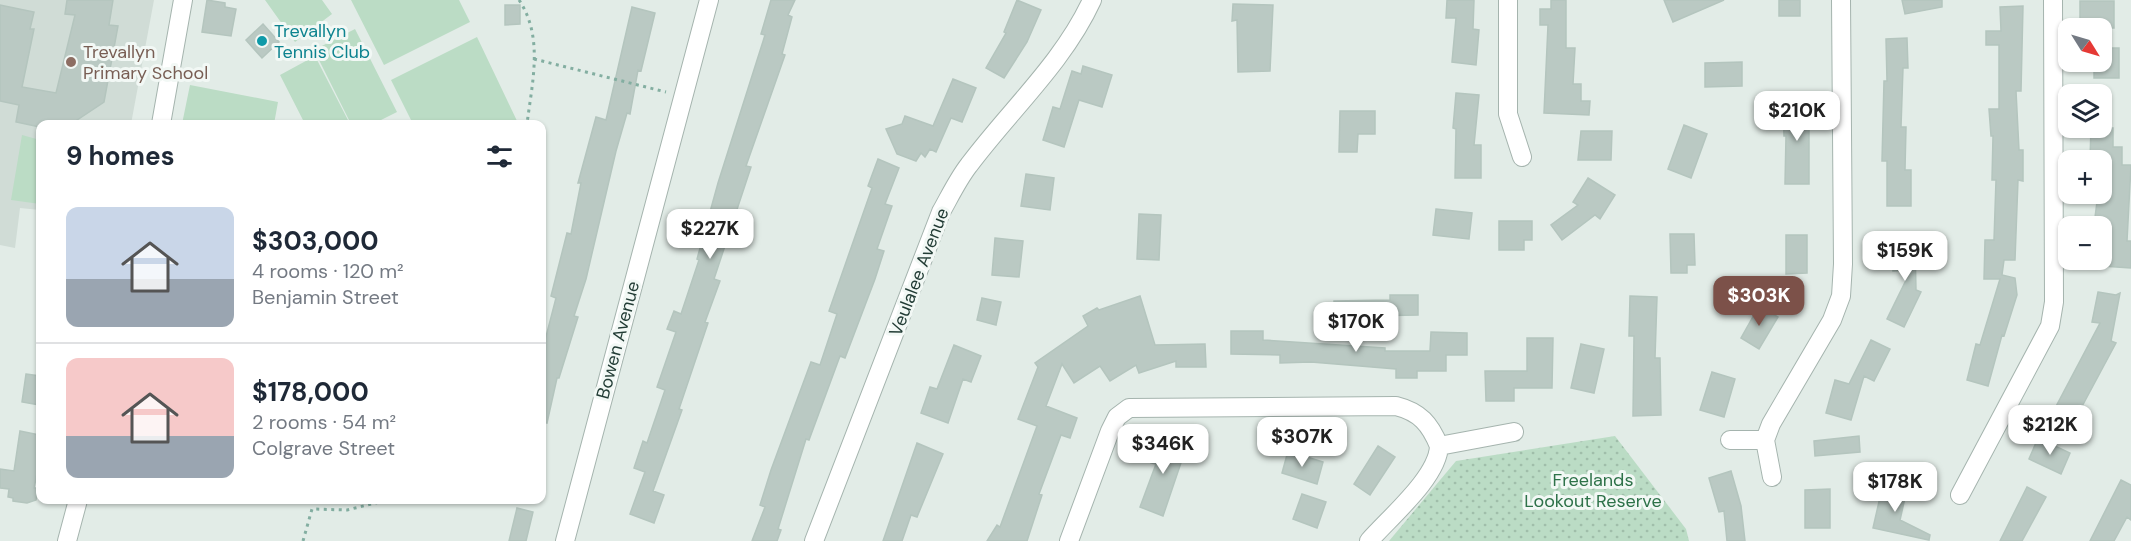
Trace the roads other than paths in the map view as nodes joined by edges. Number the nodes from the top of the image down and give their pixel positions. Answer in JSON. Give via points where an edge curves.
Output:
{"nodes":[{"id":1,"x":183,"y":0,"type":"edge"},
{"id":2,"x":709,"y":0,"type":"edge"},
{"id":3,"x":1092,"y":0,"type":"edge"},
{"id":4,"x":1508,"y":0,"type":"edge"},
{"id":5,"x":1841,"y":0,"type":"edge"},
{"id":6,"x":2053,"y":0,"type":"edge"},
{"id":7,"x":162,"y":120,"type":"edge"},
{"id":8,"x":1522,"y":157,"type":"dead end"},
{"id":9,"x":1514,"y":432,"type":"dead end"},
{"id":10,"x":1730,"y":440,"type":"dead end"},
{"id":11,"x":1765,"y":440,"type":"junction"},
{"id":12,"x":1438,"y":446,"type":"junction"},
{"id":13,"x":1772,"y":477,"type":"dead end"},
{"id":14,"x":1960,"y":495,"type":"dead end"},
{"id":15,"x":77,"y":504,"type":"edge"},
{"id":16,"x":67,"y":541,"type":"edge"},
{"id":17,"x":565,"y":541,"type":"edge"},
{"id":18,"x":814,"y":541,"type":"edge"},
{"id":19,"x":1069,"y":541,"type":"edge"},
{"id":20,"x":1370,"y":541,"type":"edge"}],
"edges":[{"from":1,"to":7,"type":"street"},
{"from":2,"to":17,"type":"street","name":"Bowen Avenue"},
{"from":3,"to":18,"type":"street","name":"Veulalee Avenue","via":[[1053,64],[968,166],[941,212]]},
{"from":4,"to":8,"type":"street","via":[[1509,114]]},
{"from":5,"to":11,"type":"street","via":[[1841,296],[1832,320]]},
{"from":6,"to":14,"type":"street","via":[[2054,302],[2050,326]]},
{"from":9,"to":12,"type":"street"},
{"from":10,"to":11,"type":"street"},
{"from":11,"to":13,"type":"street"},
{"from":12,"to":19,"type":"street","via":[[1424,419],[1412,410],[1396,406],[1129,408],[1117,417],[1110,431]]},
{"from":12,"to":20,"type":"street","via":[[1432,471]]},
{"from":15,"to":16,"type":"street"}]}
